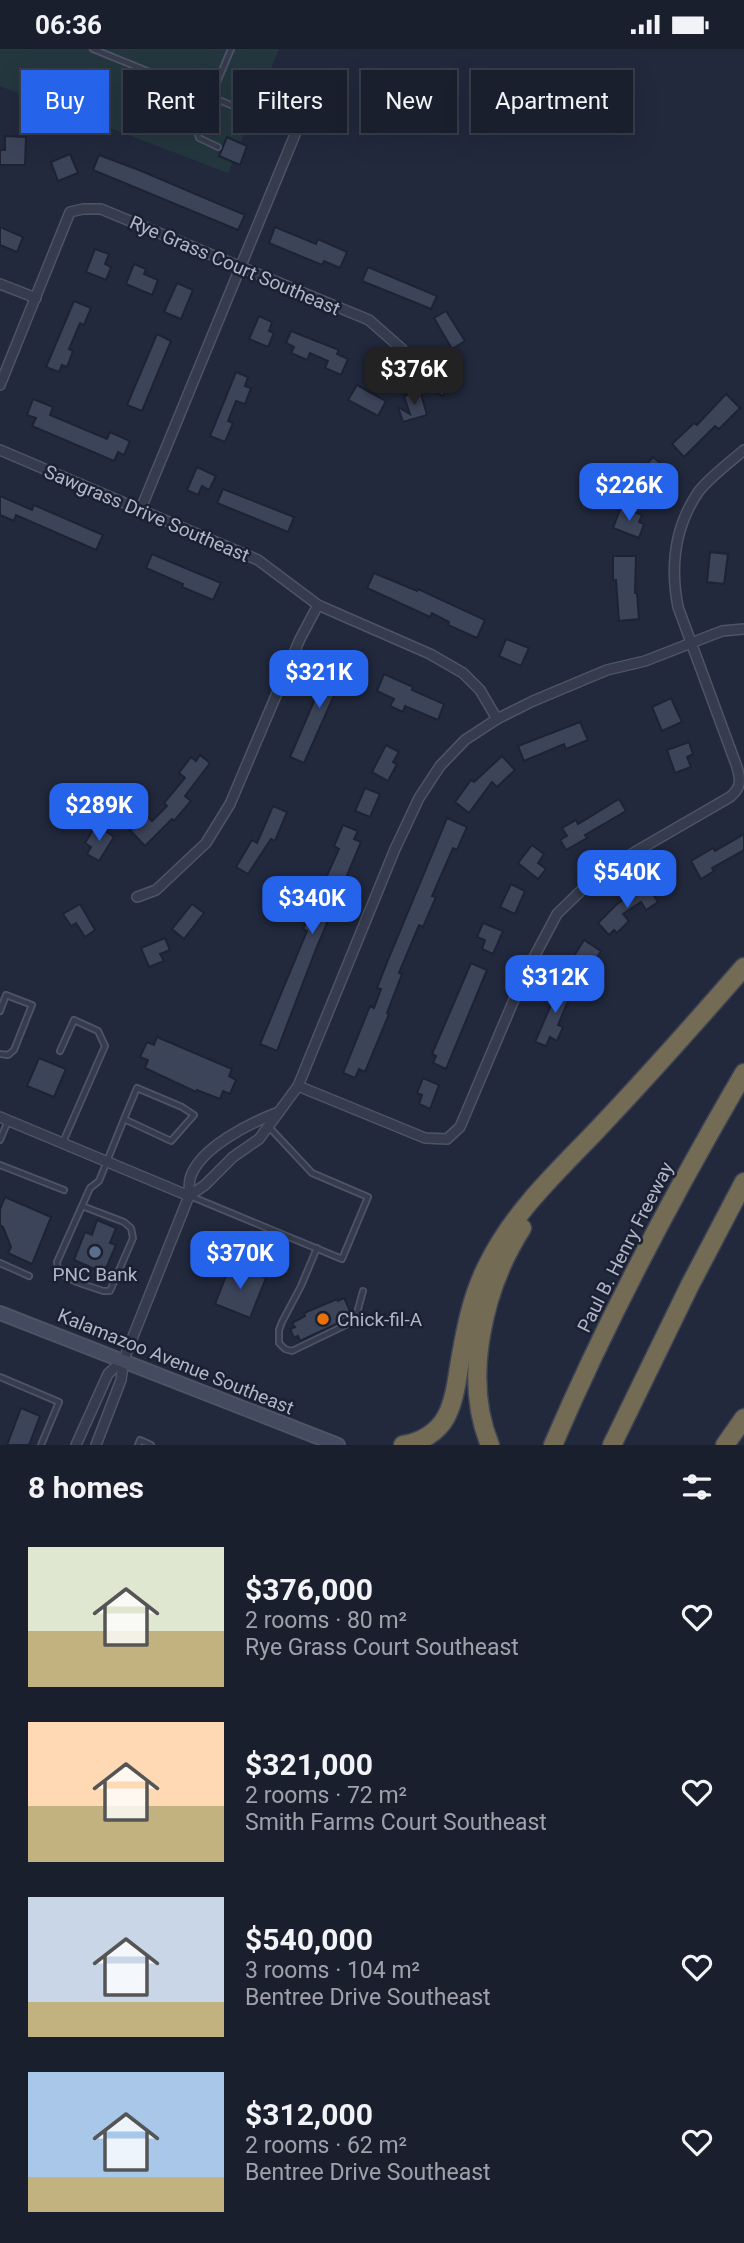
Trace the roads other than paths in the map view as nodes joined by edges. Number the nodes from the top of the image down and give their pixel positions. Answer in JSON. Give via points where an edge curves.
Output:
{"nodes":[{"id":1,"x":93,"y":49,"type":"edge"},
{"id":2,"x":231,"y":49,"type":"edge"},
{"id":3,"x":145,"y":70,"type":"edge"},
{"id":4,"x":219,"y":76,"type":"edge"},
{"id":5,"x":198,"y":133,"type":"edge"},
{"id":6,"x":296,"y":133,"type":"edge"},
{"id":7,"x":218,"y":147,"type":"dead end"},
{"id":8,"x":239,"y":266,"type":"junction"},
{"id":9,"x":0,"y":284,"type":"edge"},
{"id":10,"x":36,"y":298,"type":"junction"},
{"id":11,"x":402,"y":349,"type":"dead end"},
{"id":12,"x":0,"y":385,"type":"edge"},
{"id":13,"x":0,"y":450,"type":"edge"},
{"id":14,"x":744,"y":450,"type":"edge"},
{"id":15,"x":139,"y":511,"type":"junction"},
{"id":16,"x":318,"y":605,"type":"junction"},
{"id":17,"x":744,"y":629,"type":"edge"},
{"id":18,"x":691,"y":642,"type":"junction"},
{"id":19,"x":497,"y":719,"type":"junction"},
{"id":20,"x":137,"y":897,"type":"dead end"},
{"id":21,"x":744,"y":967,"type":"edge"},
{"id":22,"x":0,"y":1011,"type":"edge"},
{"id":23,"x":60,"y":1051,"type":"dead end"},
{"id":24,"x":0,"y":1054,"type":"edge"},
{"id":25,"x":744,"y":1073,"type":"edge"},
{"id":26,"x":298,"y":1086,"type":"junction"},
{"id":27,"x":280,"y":1111,"type":"junction"},
{"id":28,"x":4,"y":1118,"type":"edge"},
{"id":29,"x":124,"y":1119,"type":"junction"},
{"id":30,"x":268,"y":1127,"type":"junction"},
{"id":31,"x":598,"y":1128,"type":"junction"},
{"id":32,"x":0,"y":1140,"type":"edge"},
{"id":33,"x":63,"y":1143,"type":"junction"},
{"id":34,"x":108,"y":1161,"type":"junction"},
{"id":35,"x":0,"y":1164,"type":"edge"},
{"id":36,"x":744,"y":1182,"type":"edge"},
{"id":37,"x":64,"y":1190,"type":"dead end"},
{"id":38,"x":189,"y":1196,"type":"junction"},
{"id":39,"x":82,"y":1206,"type":"junction"},
{"id":40,"x":317,"y":1248,"type":"junction"},
{"id":41,"x":0,"y":1263,"type":"edge"},
{"id":42,"x":29,"y":1276,"type":"dead end"},
{"id":43,"x":363,"y":1291,"type":"dead end"},
{"id":44,"x":0,"y":1313,"type":"edge"},
{"id":45,"x":124,"y":1359,"type":"junction"},
{"id":46,"x":0,"y":1377,"type":"edge"},
{"id":47,"x":744,"y":1418,"type":"edge"},
{"id":48,"x":41,"y":1445,"type":"edge"},
{"id":49,"x":76,"y":1445,"type":"edge"},
{"id":50,"x":96,"y":1445,"type":"edge"},
{"id":51,"x":138,"y":1445,"type":"edge"},
{"id":52,"x":151,"y":1445,"type":"edge"},
{"id":53,"x":338,"y":1445,"type":"edge"},
{"id":54,"x":403,"y":1445,"type":"edge"},
{"id":55,"x":490,"y":1445,"type":"edge"},
{"id":56,"x":553,"y":1445,"type":"edge"},
{"id":57,"x":612,"y":1445,"type":"edge"},
{"id":58,"x":725,"y":1445,"type":"edge"}],
"edges":[{"from":1,"to":3,"type":"lane"},
{"from":2,"to":4,"type":"lane"},
{"from":5,"to":7,"type":"lane"},
{"from":6,"to":8,"type":"street"},
{"from":8,"to":10,"type":"street","name":"Rye Grass Court Southeast","via":[[101,209],[83,209],[70,212]]},
{"from":8,"to":11,"type":"street","name":"Rye Grass Court Southeast","via":[[369,320]]},
{"from":8,"to":15,"type":"street"},
{"from":9,"to":10,"type":"street"},
{"from":10,"to":12,"type":"street"},
{"from":13,"to":15,"type":"street","name":"Sawgrass Drive Southeast"},
{"from":14,"to":18,"type":"street","via":[[700,491],[682,522],[673,555],[673,580]]},
{"from":15,"to":16,"type":"street","name":"Sawgrass Drive Southeast","via":[[258,560]]},
{"from":16,"to":19,"type":"street","name":"Sawgrass Drive Southeast","via":[[463,673],[480,690]]},
{"from":16,"to":20,"type":"street","via":[[230,804],[205,843],[156,890]]},
{"from":17,"to":18,"type":"street"},
{"from":18,"to":19,"type":"street","via":[[607,670]]},
{"from":18,"to":26,"type":"street","via":[[740,779],[739,789],[592,880],[558,914],[524,976],[460,1127],[447,1139],[425,1138]]},
{"from":19,"to":26,"type":"street","via":[[465,740],[419,798]]},
{"from":21,"to":31,"type":"highway"},
{"from":22,"to":24,"type":"lane","via":[[6,995],[32,1005],[14,1051]]},
{"from":23,"to":33,"type":"lane","via":[[74,1020],[98,1031],[105,1046]]},
{"from":25,"to":56,"type":"highway","name":"Paul B. Henry Freeway","via":[[692,1162],[601,1339]]},
{"from":26,"to":27,"type":"street"},
{"from":27,"to":30,"type":"street"},
{"from":27,"to":38,"type":"street","via":[[233,1132],[203,1159],[190,1178]]},
{"from":28,"to":32,"type":"lane"},
{"from":28,"to":33,"type":"street"},
{"from":29,"to":29,"type":"lane","via":[[137,1088],[194,1115],[171,1141]]},
{"from":29,"to":34,"type":"lane"},
{"from":30,"to":38,"type":"street"},
{"from":30,"to":40,"type":"lane","via":[[312,1173],[368,1197],[342,1259]]},
{"from":31,"to":54,"type":"highway","via":[[535,1195],[500,1243],[471,1306],[447,1416],[424,1438]]},
{"from":31,"to":55,"type":"highway","via":[[528,1219],[496,1282],[481,1346],[478,1396]]},
{"from":33,"to":34,"type":"street"},
{"from":34,"to":38,"type":"street"},
{"from":34,"to":39,"type":"lane"},
{"from":35,"to":37,"type":"lane"},
{"from":36,"to":57,"type":"highway"},
{"from":38,"to":40,"type":"lane"},
{"from":38,"to":45,"type":"street"},
{"from":39,"to":39,"type":"lane","via":[[131,1228],[133,1238],[110,1291],[62,1275],[57,1269]]},
{"from":40,"to":43,"type":"lane","via":[[279,1330],[279,1343],[285,1349],[292,1351],[352,1322]]},
{"from":41,"to":42,"type":"lane"},
{"from":44,"to":45,"type":"main road","name":"Kalamazoo Avenue Southeast"},
{"from":45,"to":49,"type":"street","via":[[108,1374]]},
{"from":45,"to":50,"type":"street","via":[[121,1380]]},
{"from":45,"to":53,"type":"main road","name":"Kalamazoo Avenue Southeast"},
{"from":46,"to":48,"type":"lane","via":[[59,1402]]},
{"from":47,"to":58,"type":"highway"},
{"from":51,"to":52,"type":"lane","via":[[140,1440]]}]}
